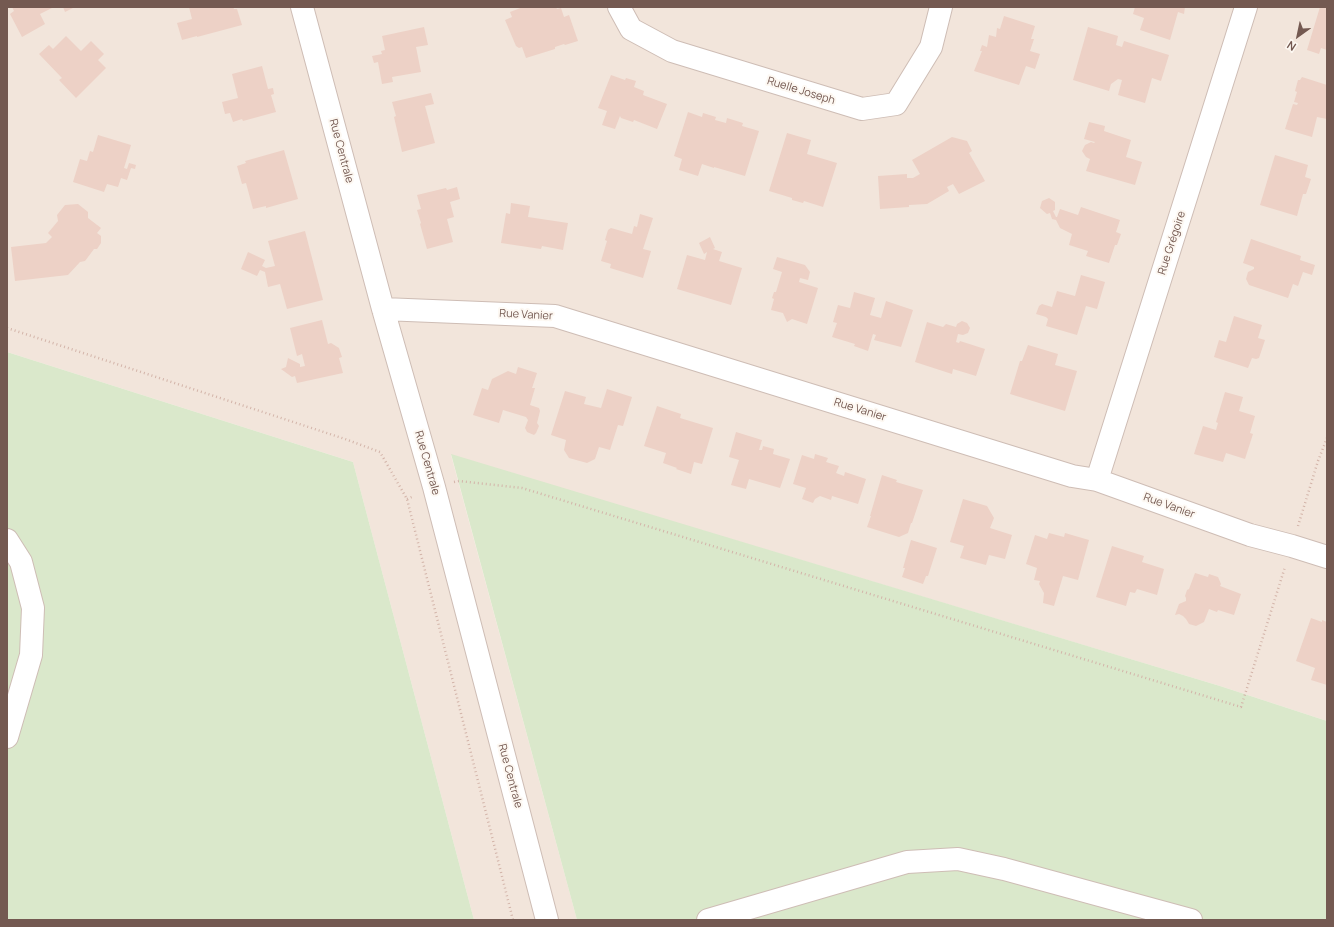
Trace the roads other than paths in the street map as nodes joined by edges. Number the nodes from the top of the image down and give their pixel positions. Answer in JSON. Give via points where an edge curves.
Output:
{"nodes":[{"id":1,"x":302,"y":7,"type":"edge"},
{"id":2,"x":620,"y":7,"type":"edge"},
{"id":3,"x":941,"y":7,"type":"edge"},
{"id":4,"x":1246,"y":7,"type":"edge"},
{"id":5,"x":384,"y":309,"type":"junction"},
{"id":6,"x":1097,"y":480,"type":"junction"},
{"id":7,"x":7,"y":540,"type":"edge"},
{"id":8,"x":1327,"y":557,"type":"edge"},
{"id":9,"x":7,"y":737,"type":"edge"},
{"id":10,"x":547,"y":920,"type":"edge"},
{"id":11,"x":708,"y":920,"type":"edge"},
{"id":12,"x":1191,"y":920,"type":"edge"}],
"edges":[{"from":1,"to":5,"type":"street","name":"Rue Centrale"},
{"from":2,"to":3,"type":"street","name":"Ruelle Joseph","via":[[631,29],[672,51],[862,110],[896,104],[931,48]]},
{"from":4,"to":6,"type":"street","name":"Rue Grégoire"},
{"from":5,"to":6,"type":"street","name":"Rue Vanier","via":[[555,316],[1072,476]]},
{"from":5,"to":10,"type":"street","name":"Rue Centrale","via":[[434,487]]},
{"from":6,"to":8,"type":"street","name":"Rue Vanier","via":[[1250,535]]},
{"from":7,"to":9,"type":"street","via":[[21,562],[33,608],[31,655]]},
{"from":11,"to":12,"type":"street","via":[[907,862],[958,859]]}]}
